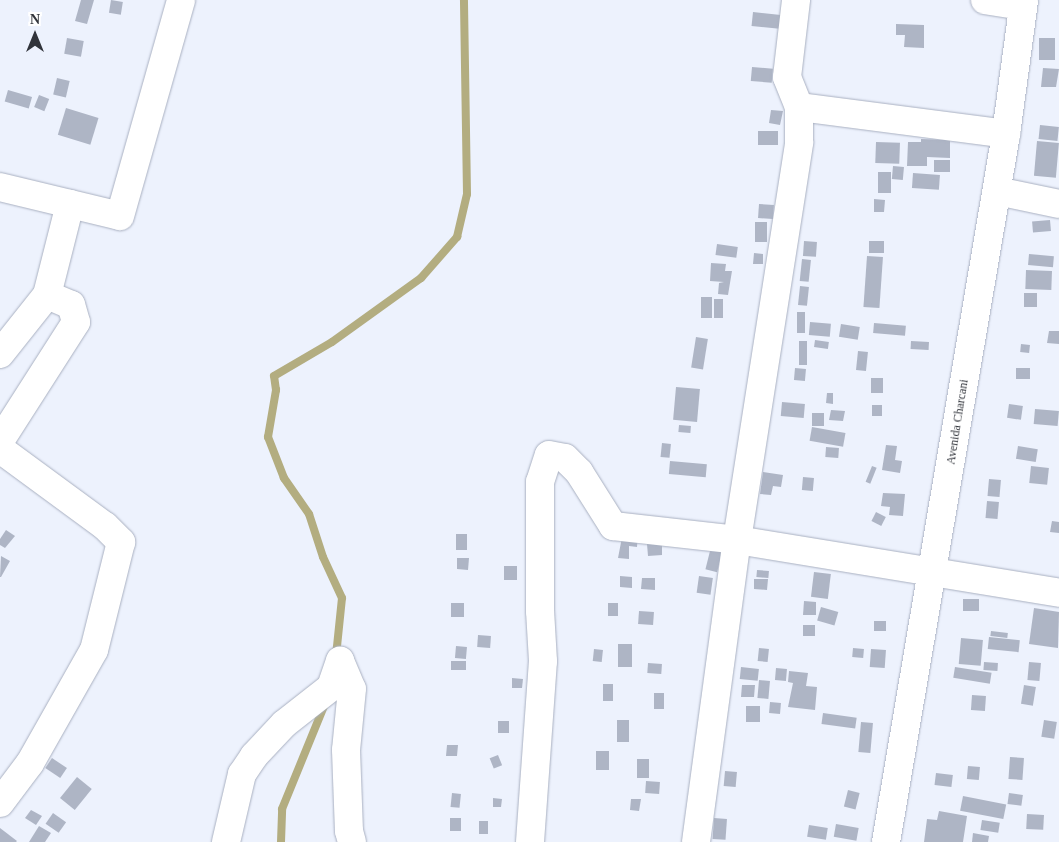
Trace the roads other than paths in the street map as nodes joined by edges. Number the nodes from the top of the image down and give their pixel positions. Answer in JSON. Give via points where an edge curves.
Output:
{"nodes":[{"id":1,"x":181,"y":0,"type":"edge"},
{"id":2,"x":796,"y":0,"type":"edge"},
{"id":3,"x":985,"y":0,"type":"edge"},
{"id":4,"x":1024,"y":3,"type":"edge"},
{"id":5,"x":798,"y":107,"type":"junction"},
{"id":6,"x":1006,"y":134,"type":"junction"},
{"id":7,"x":0,"y":187,"type":"edge"},
{"id":8,"x":997,"y":191,"type":"junction"},
{"id":9,"x":70,"y":204,"type":"junction"},
{"id":10,"x":1059,"y":204,"type":"edge"},
{"id":11,"x":47,"y":295,"type":"junction"},
{"id":12,"x":0,"y":354,"type":"edge"},
{"id":13,"x":0,"y":441,"type":"edge"},
{"id":14,"x":0,"y":449,"type":"edge"},
{"id":15,"x":737,"y":540,"type":"junction"},
{"id":16,"x":933,"y":572,"type":"junction"},
{"id":17,"x":1059,"y":593,"type":"edge"},
{"id":18,"x":0,"y":803,"type":"edge"},
{"id":19,"x":226,"y":842,"type":"edge"},
{"id":20,"x":352,"y":842,"type":"edge"},
{"id":21,"x":530,"y":842,"type":"edge"},
{"id":22,"x":696,"y":842,"type":"edge"},
{"id":23,"x":886,"y":842,"type":"edge"}],
"edges":[{"from":1,"to":9,"type":"street","via":[[120,216]]},
{"from":2,"to":5,"type":"street","via":[[787,77]]},
{"from":3,"to":4,"type":"street"},
{"from":4,"to":6,"type":"street","name":"Avenida Charcani"},
{"from":5,"to":6,"type":"street"},
{"from":5,"to":15,"type":"street","via":[[799,142]]},
{"from":6,"to":8,"type":"street","name":"Avenida Charcani"},
{"from":7,"to":9,"type":"street"},
{"from":8,"to":10,"type":"street"},
{"from":8,"to":16,"type":"street","name":"Avenida Charcani"},
{"from":9,"to":11,"type":"street"},
{"from":11,"to":12,"type":"street"},
{"from":11,"to":13,"type":"street","via":[[71,306],[76,322]]},
{"from":14,"to":18,"type":"street","via":[[105,526],[121,542],[94,650],[30,763]]},
{"from":15,"to":16,"type":"street"},
{"from":15,"to":21,"type":"street","via":[[613,526],[579,472],[566,458],[549,455],[540,482],[543,662]]},
{"from":15,"to":22,"type":"street"},
{"from":16,"to":17,"type":"street"},
{"from":16,"to":23,"type":"street","name":"Avenida Charcani"},
{"from":19,"to":20,"type":"street","via":[[242,774],[284,724],[331,687],[340,661],[352,689],[346,750]]}]}
